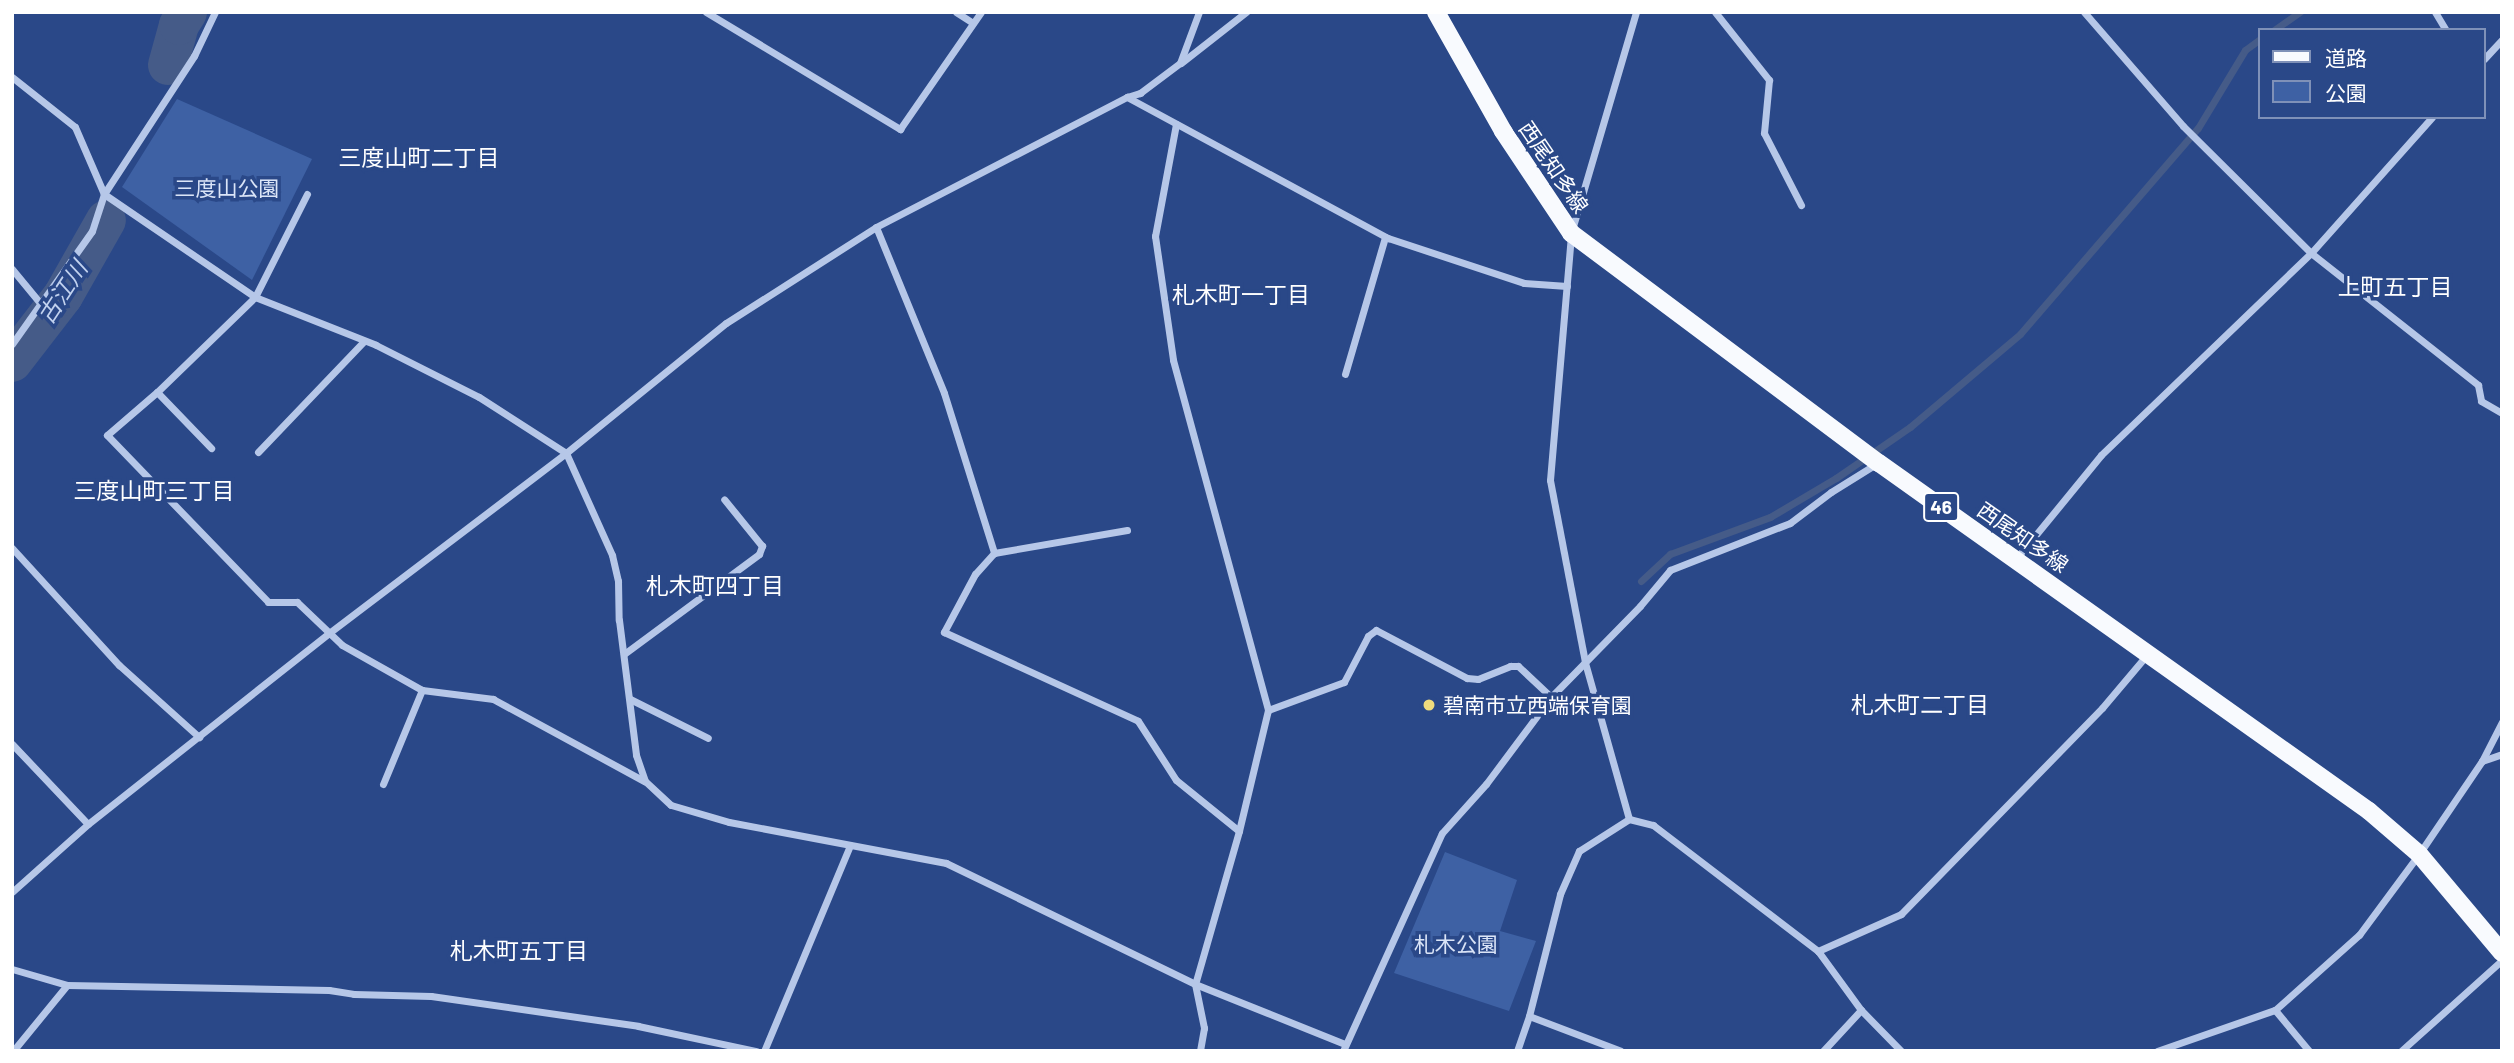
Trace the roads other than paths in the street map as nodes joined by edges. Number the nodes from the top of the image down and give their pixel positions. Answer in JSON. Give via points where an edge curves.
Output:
{"nodes":[{"id":1,"x":215,"y":12,"type":"edge"},
{"id":2,"x":706,"y":12,"type":"edge"},
{"id":3,"x":956,"y":12,"type":"edge"},
{"id":4,"x":981,"y":12,"type":"edge"},
{"id":5,"x":1199,"y":12,"type":"edge"},
{"id":6,"x":1246,"y":12,"type":"edge"},
{"id":7,"x":1436,"y":12,"type":"edge"},
{"id":8,"x":1636,"y":12,"type":"edge"},
{"id":9,"x":1715,"y":12,"type":"edge"},
{"id":10,"x":2084,"y":12,"type":"edge"},
{"id":11,"x":2435,"y":12,"type":"edge"},
{"id":12,"x":973,"y":23,"type":"junction"},
{"id":13,"x":2445,"y":28,"type":"edge"},
{"id":14,"x":2502,"y":40,"type":"edge"},
{"id":15,"x":2486,"y":57,"type":"edge"},
{"id":16,"x":1180,"y":63,"type":"junction"},
{"id":17,"x":12,"y":77,"type":"edge"},
{"id":18,"x":1126,"y":97,"type":"junction"},
{"id":19,"x":2430,"y":119,"type":"edge"},
{"id":20,"x":1176,"y":124,"type":"junction"},
{"id":21,"x":104,"y":194,"type":"junction"},
{"id":22,"x":307,"y":194,"type":"dead end"},
{"id":23,"x":1801,"y":205,"type":"dead end"},
{"id":24,"x":876,"y":227,"type":"junction"},
{"id":25,"x":1571,"y":233,"type":"junction"},
{"id":26,"x":1385,"y":237,"type":"junction"},
{"id":27,"x":2311,"y":253,"type":"junction"},
{"id":28,"x":12,"y":269,"type":"edge"},
{"id":29,"x":1567,"y":286,"type":"junction"},
{"id":30,"x":255,"y":297,"type":"junction"},
{"id":31,"x":41,"y":304,"type":"junction"},
{"id":32,"x":364,"y":341,"type":"junction"},
{"id":33,"x":12,"y":344,"type":"edge"},
{"id":34,"x":1345,"y":374,"type":"dead end"},
{"id":35,"x":157,"y":393,"type":"junction"},
{"id":36,"x":2502,"y":413,"type":"edge"},
{"id":37,"x":211,"y":448,"type":"dead end"},
{"id":38,"x":258,"y":452,"type":"dead end"},
{"id":39,"x":566,"y":453,"type":"junction"},
{"id":40,"x":1879,"y":463,"type":"junction"},
{"id":41,"x":724,"y":499,"type":"dead end"},
{"id":42,"x":1128,"y":530,"type":"dead end"},
{"id":43,"x":12,"y":548,"type":"edge"},
{"id":44,"x":994,"y":553,"type":"junction"},
{"id":45,"x":2016,"y":560,"type":"junction"},
{"id":46,"x":329,"y":633,"type":"junction"},
{"id":47,"x":2148,"y":653,"type":"junction"},
{"id":48,"x":624,"y":654,"type":"junction"},
{"id":49,"x":1585,"y":662,"type":"junction"},
{"id":50,"x":422,"y":690,"type":"junction"},
{"id":51,"x":1551,"y":697,"type":"junction"},
{"id":52,"x":630,"y":699,"type":"junction"},
{"id":53,"x":1268,"y":710,"type":"junction"},
{"id":54,"x":2502,"y":722,"type":"edge"},
{"id":55,"x":199,"y":737,"type":"junction"},
{"id":56,"x":708,"y":738,"type":"dead end"},
{"id":57,"x":12,"y":744,"type":"edge"},
{"id":58,"x":2502,"y":754,"type":"edge"},
{"id":59,"x":2482,"y":761,"type":"junction"},
{"id":60,"x":645,"y":781,"type":"junction"},
{"id":61,"x":383,"y":784,"type":"dead end"},
{"id":62,"x":1629,"y":819,"type":"junction"},
{"id":63,"x":88,"y":824,"type":"junction"},
{"id":64,"x":1239,"y":831,"type":"junction"},
{"id":65,"x":850,"y":845,"type":"junction"},
{"id":66,"x":2420,"y":854,"type":"junction"},
{"id":67,"x":12,"y":892,"type":"edge"},
{"id":68,"x":1818,"y":951,"type":"junction"},
{"id":69,"x":2502,"y":953,"type":"edge"},
{"id":70,"x":2502,"y":960,"type":"edge"},
{"id":71,"x":12,"y":969,"type":"edge"},
{"id":72,"x":1195,"y":984,"type":"junction"},
{"id":73,"x":67,"y":985,"type":"junction"},
{"id":74,"x":1861,"y":1010,"type":"junction"},
{"id":75,"x":2275,"y":1010,"type":"junction"},
{"id":76,"x":1529,"y":1016,"type":"junction"},
{"id":77,"x":1344,"y":1047,"type":"edge"},
{"id":78,"x":13,"y":1051,"type":"edge"},
{"id":79,"x":756,"y":1051,"type":"edge"},
{"id":80,"x":764,"y":1051,"type":"edge"},
{"id":81,"x":1200,"y":1051,"type":"edge"},
{"id":82,"x":1517,"y":1051,"type":"edge"},
{"id":83,"x":1621,"y":1051,"type":"edge"},
{"id":84,"x":1823,"y":1051,"type":"edge"},
{"id":85,"x":1901,"y":1051,"type":"edge"},
{"id":86,"x":2157,"y":1051,"type":"edge"},
{"id":87,"x":2309,"y":1051,"type":"edge"},
{"id":88,"x":2400,"y":1051,"type":"edge"}],
"edges":[{"from":1,"to":21,"type":"street","via":[[194,56]]},
{"from":2,"to":12,"type":"street","via":[[900,129]]},
{"from":3,"to":12,"type":"street"},
{"from":4,"to":12,"type":"street"},
{"from":5,"to":16,"type":"street"},
{"from":6,"to":16,"type":"street"},
{"from":7,"to":25,"type":"main road","name":"西尾知多線","number":"46","via":[[1503,131]]},
{"from":8,"to":25,"type":"street"},
{"from":9,"to":23,"type":"street","via":[[1769,80],[1763,133]]},
{"from":10,"to":27,"type":"street","via":[[2183,126]]},
{"from":11,"to":13,"type":"street"},
{"from":14,"to":15,"type":"street"},
{"from":16,"to":18,"type":"street","via":[[1140,93]]},
{"from":17,"to":21,"type":"street","via":[[75,127]]},
{"from":18,"to":20,"type":"street"},
{"from":18,"to":24,"type":"street"},
{"from":19,"to":27,"type":"street"},
{"from":20,"to":26,"type":"street"},
{"from":20,"to":53,"type":"street","via":[[1155,236],[1173,360]]},
{"from":21,"to":30,"type":"street"},
{"from":21,"to":31,"type":"street","via":[[92,231]]},
{"from":22,"to":30,"type":"street"},
{"from":24,"to":39,"type":"street","via":[[726,323]]},
{"from":24,"to":44,"type":"street","via":[[944,393]]},
{"from":25,"to":29,"type":"street"},
{"from":25,"to":40,"type":"main road","name":"西尾知多線","number":"46"},
{"from":26,"to":29,"type":"street","via":[[1524,283]]},
{"from":26,"to":34,"type":"street"},
{"from":27,"to":36,"type":"street","via":[[2478,385],[2481,401]]},
{"from":27,"to":45,"type":"street","via":[[2101,455]]},
{"from":28,"to":31,"type":"street"},
{"from":29,"to":49,"type":"street","via":[[1550,480]]},
{"from":30,"to":32,"type":"street"},
{"from":30,"to":35,"type":"street"},
{"from":31,"to":33,"type":"street"},
{"from":32,"to":38,"type":"street"},
{"from":32,"to":39,"type":"street","via":[[479,397]]},
{"from":35,"to":37,"type":"street"},
{"from":35,"to":46,"type":"street","via":[[107,435],[268,602],[297,602]]},
{"from":39,"to":46,"type":"street"},
{"from":39,"to":48,"type":"street","via":[[612,555]]},
{"from":40,"to":45,"type":"main road","name":"西尾知多線","number":"46"},
{"from":40,"to":49,"type":"street","via":[[1790,523],[1670,570]]},
{"from":41,"to":48,"type":"street","via":[[762,547],[759,554]]},
{"from":42,"to":44,"type":"street"},
{"from":43,"to":55,"type":"street","via":[[119,665]]},
{"from":44,"to":64,"type":"street","via":[[975,574],[944,632],[1138,721],[1175,779]]},
{"from":45,"to":47,"type":"main road","name":"西尾知多線","number":"46"},
{"from":46,"to":50,"type":"street"},
{"from":46,"to":55,"type":"street"},
{"from":47,"to":66,"type":"main road","name":"西尾知多線","number":"46","via":[[2369,811]]},
{"from":47,"to":68,"type":"street","via":[[2102,708],[1901,914]]},
{"from":48,"to":52,"type":"street"},
{"from":49,"to":51,"type":"street"},
{"from":49,"to":62,"type":"street"},
{"from":50,"to":60,"type":"street","via":[[493,699]]},
{"from":50,"to":61,"type":"street"},
{"from":51,"to":53,"type":"street","via":[[1518,666],[1467,678],[1376,630],[1368,636],[1344,682]]},
{"from":51,"to":77,"type":"street","via":[[1486,784],[1442,833]]},
{"from":52,"to":56,"type":"street"},
{"from":52,"to":60,"type":"street","via":[[636,755]]},
{"from":53,"to":64,"type":"street"},
{"from":54,"to":59,"type":"street"},
{"from":55,"to":63,"type":"street"},
{"from":57,"to":63,"type":"street"},
{"from":58,"to":59,"type":"street"},
{"from":59,"to":66,"type":"street"},
{"from":60,"to":65,"type":"street","via":[[671,805],[729,822]]},
{"from":62,"to":68,"type":"street","via":[[1653,825]]},
{"from":62,"to":76,"type":"street","via":[[1579,851],[1560,894]]},
{"from":63,"to":67,"type":"street"},
{"from":64,"to":72,"type":"street"},
{"from":65,"to":72,"type":"street","via":[[946,863]]},
{"from":65,"to":80,"type":"street"},
{"from":66,"to":69,"type":"main road","name":"西尾知多線","number":"46"},
{"from":66,"to":75,"type":"street","via":[[2359,935]]},
{"from":68,"to":74,"type":"street"},
{"from":70,"to":88,"type":"street"},
{"from":71,"to":73,"type":"street"},
{"from":72,"to":77,"type":"street"},
{"from":72,"to":81,"type":"street","via":[[1204,1028]]},
{"from":73,"to":78,"type":"street"},
{"from":73,"to":79,"type":"street","via":[[431,996],[638,1026]]},
{"from":74,"to":84,"type":"street"},
{"from":74,"to":85,"type":"street"},
{"from":75,"to":86,"type":"street"},
{"from":75,"to":87,"type":"street"},
{"from":76,"to":82,"type":"street"},
{"from":76,"to":83,"type":"street"}]}
